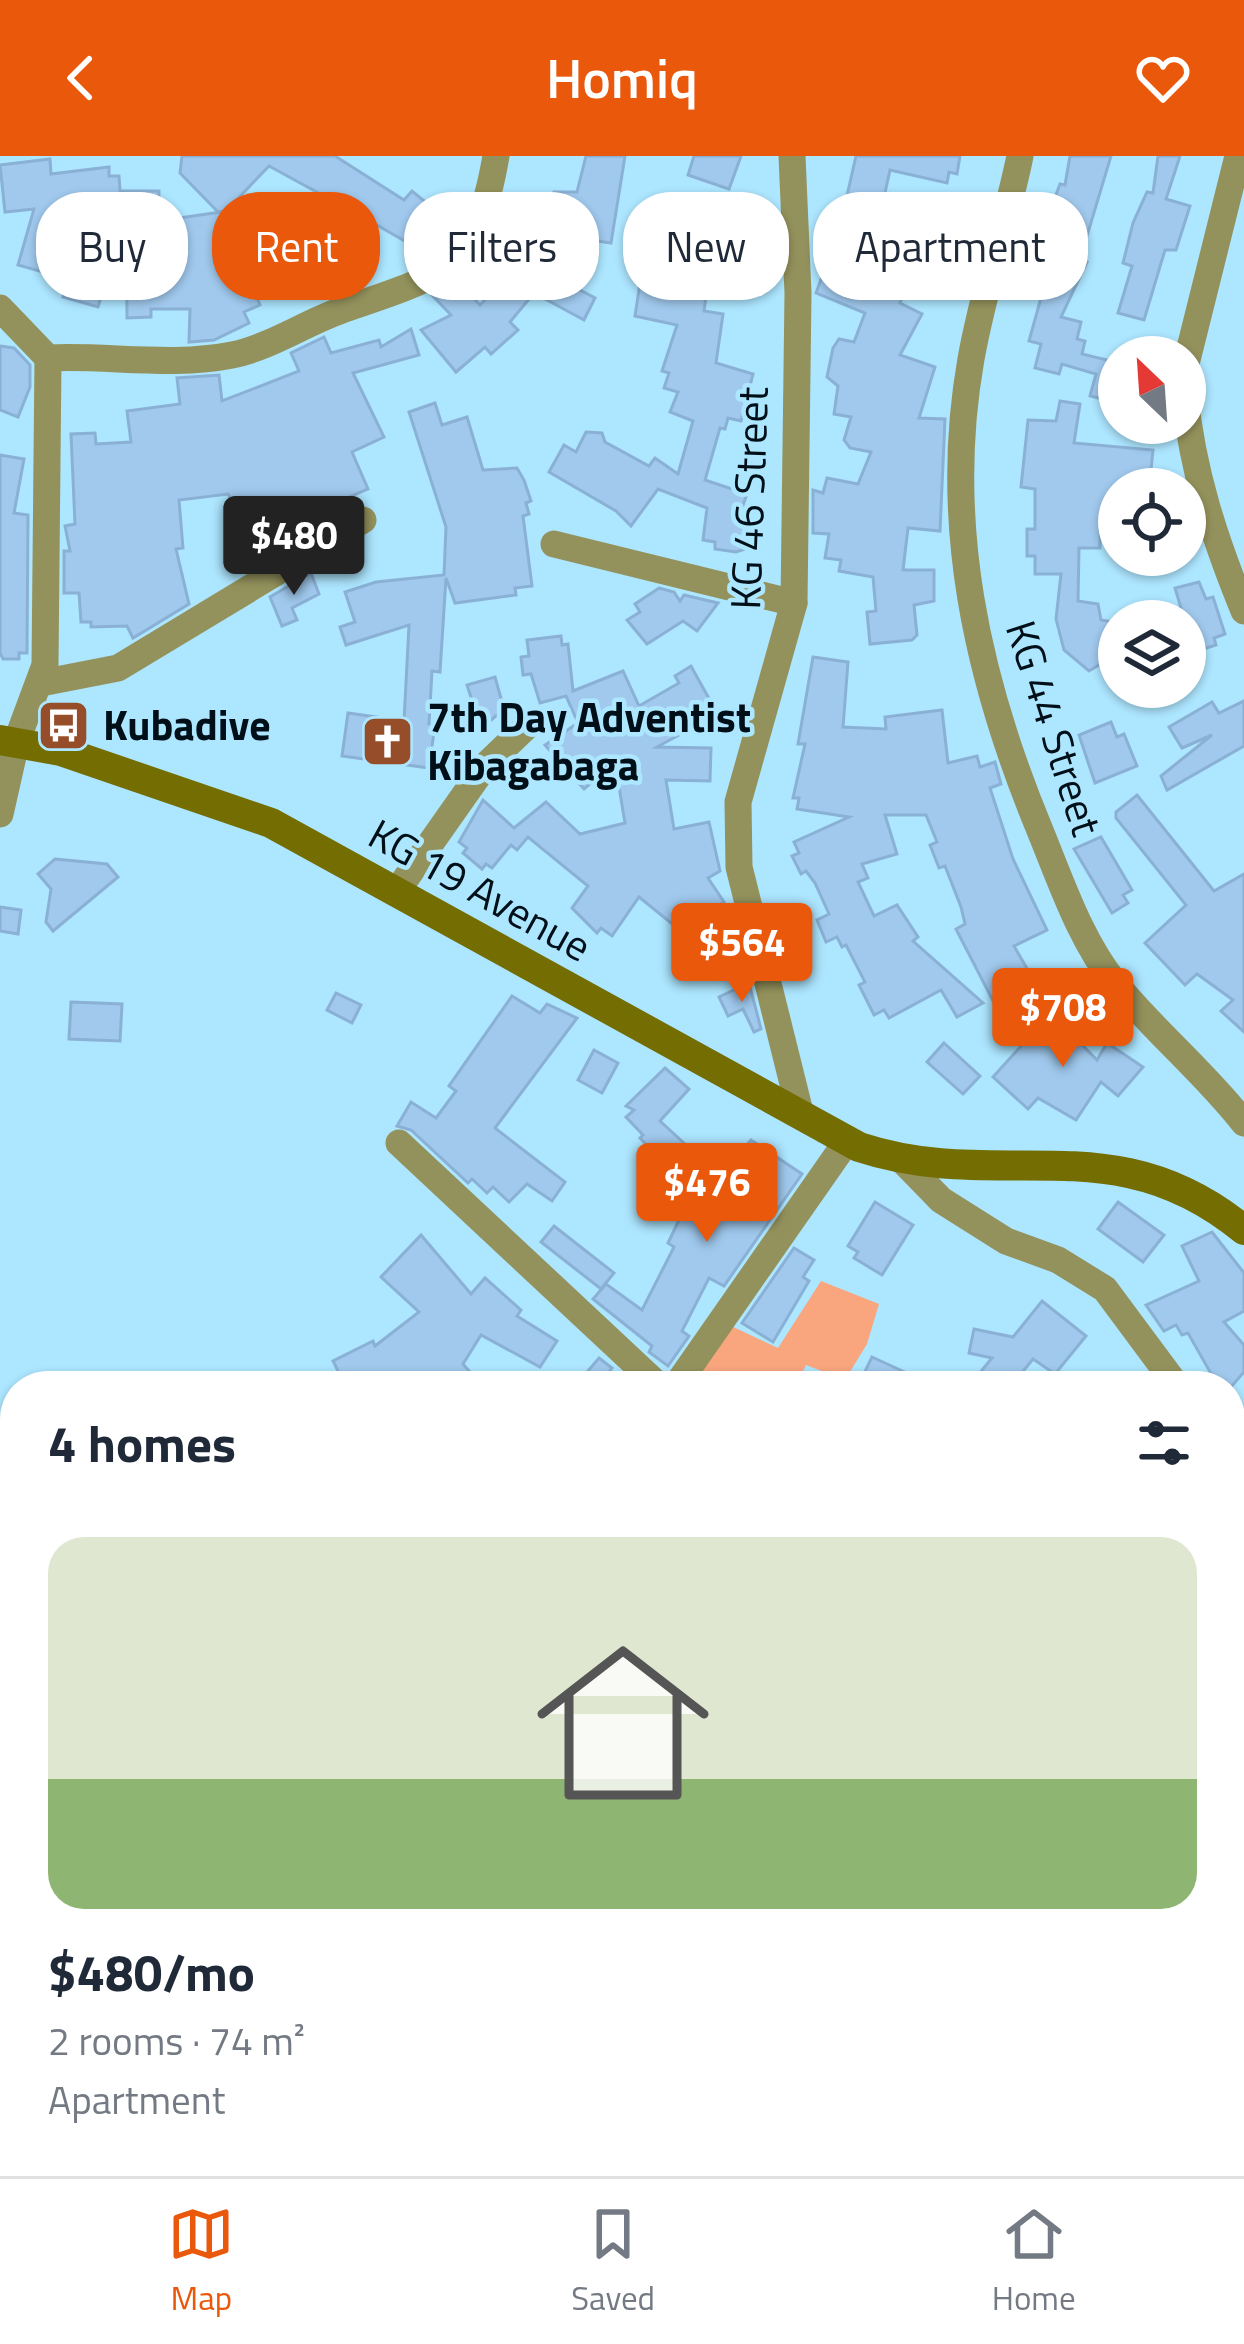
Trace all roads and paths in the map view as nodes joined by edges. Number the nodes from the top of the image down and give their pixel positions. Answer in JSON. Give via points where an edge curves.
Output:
{"nodes":[{"id":1,"x":496,"y":156,"type":"edge"},
{"id":2,"x":792,"y":156,"type":"edge"},
{"id":3,"x":1020,"y":156,"type":"edge"},
{"id":4,"x":1238,"y":156,"type":"edge"},
{"id":5,"x":0,"y":308,"type":"edge"},
{"id":6,"x":1193,"y":336,"type":"edge"},
{"id":7,"x":47,"y":358,"type":"junction"},
{"id":8,"x":1190,"y":444,"type":"edge"},
{"id":9,"x":363,"y":520,"type":"dead end"},
{"id":10,"x":554,"y":544,"type":"dead end"},
{"id":11,"x":794,"y":603,"type":"junction"},
{"id":12,"x":1244,"y":611,"type":"edge"},
{"id":13,"x":41,"y":682,"type":"junction"},
{"id":14,"x":529,"y":724,"type":"dead end"},
{"id":15,"x":8,"y":741,"type":"edge"},
{"id":16,"x":0,"y":814,"type":"edge"},
{"id":17,"x":397,"y":891,"type":"junction"},
{"id":18,"x":1241,"y":1114,"type":"edge"},
{"id":19,"x":800,"y":1116,"type":"junction"},
{"id":20,"x":847,"y":1142,"type":"junction"},
{"id":21,"x":398,"y":1143,"type":"dead end"},
{"id":22,"x":904,"y":1162,"type":"junction"},
{"id":23,"x":1244,"y":1230,"type":"edge"},
{"id":24,"x":643,"y":1371,"type":"edge"},
{"id":25,"x":687,"y":1371,"type":"edge"},
{"id":26,"x":1166,"y":1371,"type":"edge"}],
"edges":[{"from":1,"to":7,"type":"street","via":[[475,236],[437,275],[399,295],[230,355]]},
{"from":2,"to":11,"type":"street","name":"KG 46 Street"},
{"from":3,"to":18,"type":"street","name":"KG 44 Street","via":[[971,361],[966,570],[981,669],[1070,902],[1113,981]]},
{"from":4,"to":6,"type":"street"},
{"from":5,"to":7,"type":"street"},
{"from":7,"to":13,"type":"street"},
{"from":8,"to":12,"type":"street","via":[[1213,535]]},
{"from":9,"to":13,"type":"street","via":[[118,668]]},
{"from":10,"to":11,"type":"street"},
{"from":11,"to":19,"type":"street","name":"KG 46 Street","via":[[738,802],[739,867]]},
{"from":13,"to":15,"type":"street"},
{"from":14,"to":17,"type":"street","via":[[485,766]]},
{"from":15,"to":16,"type":"street"},
{"from":15,"to":17,"type":"main road","name":"KG 19 Avenue","via":[[61,751],[271,823]]},
{"from":17,"to":19,"type":"main road","name":"KG 19 Avenue"},
{"from":19,"to":20,"type":"main road","name":"KG 19 Avenue"},
{"from":20,"to":22,"type":"main road","name":"KG 19 Avenue"},
{"from":20,"to":25,"type":"street"},
{"from":21,"to":24,"type":"street"},
{"from":22,"to":23,"type":"main road","name":"KG 19 Avenue","via":[[1150,1175]]},
{"from":22,"to":26,"type":"street","via":[[973,1221],[1105,1289]]}]}
